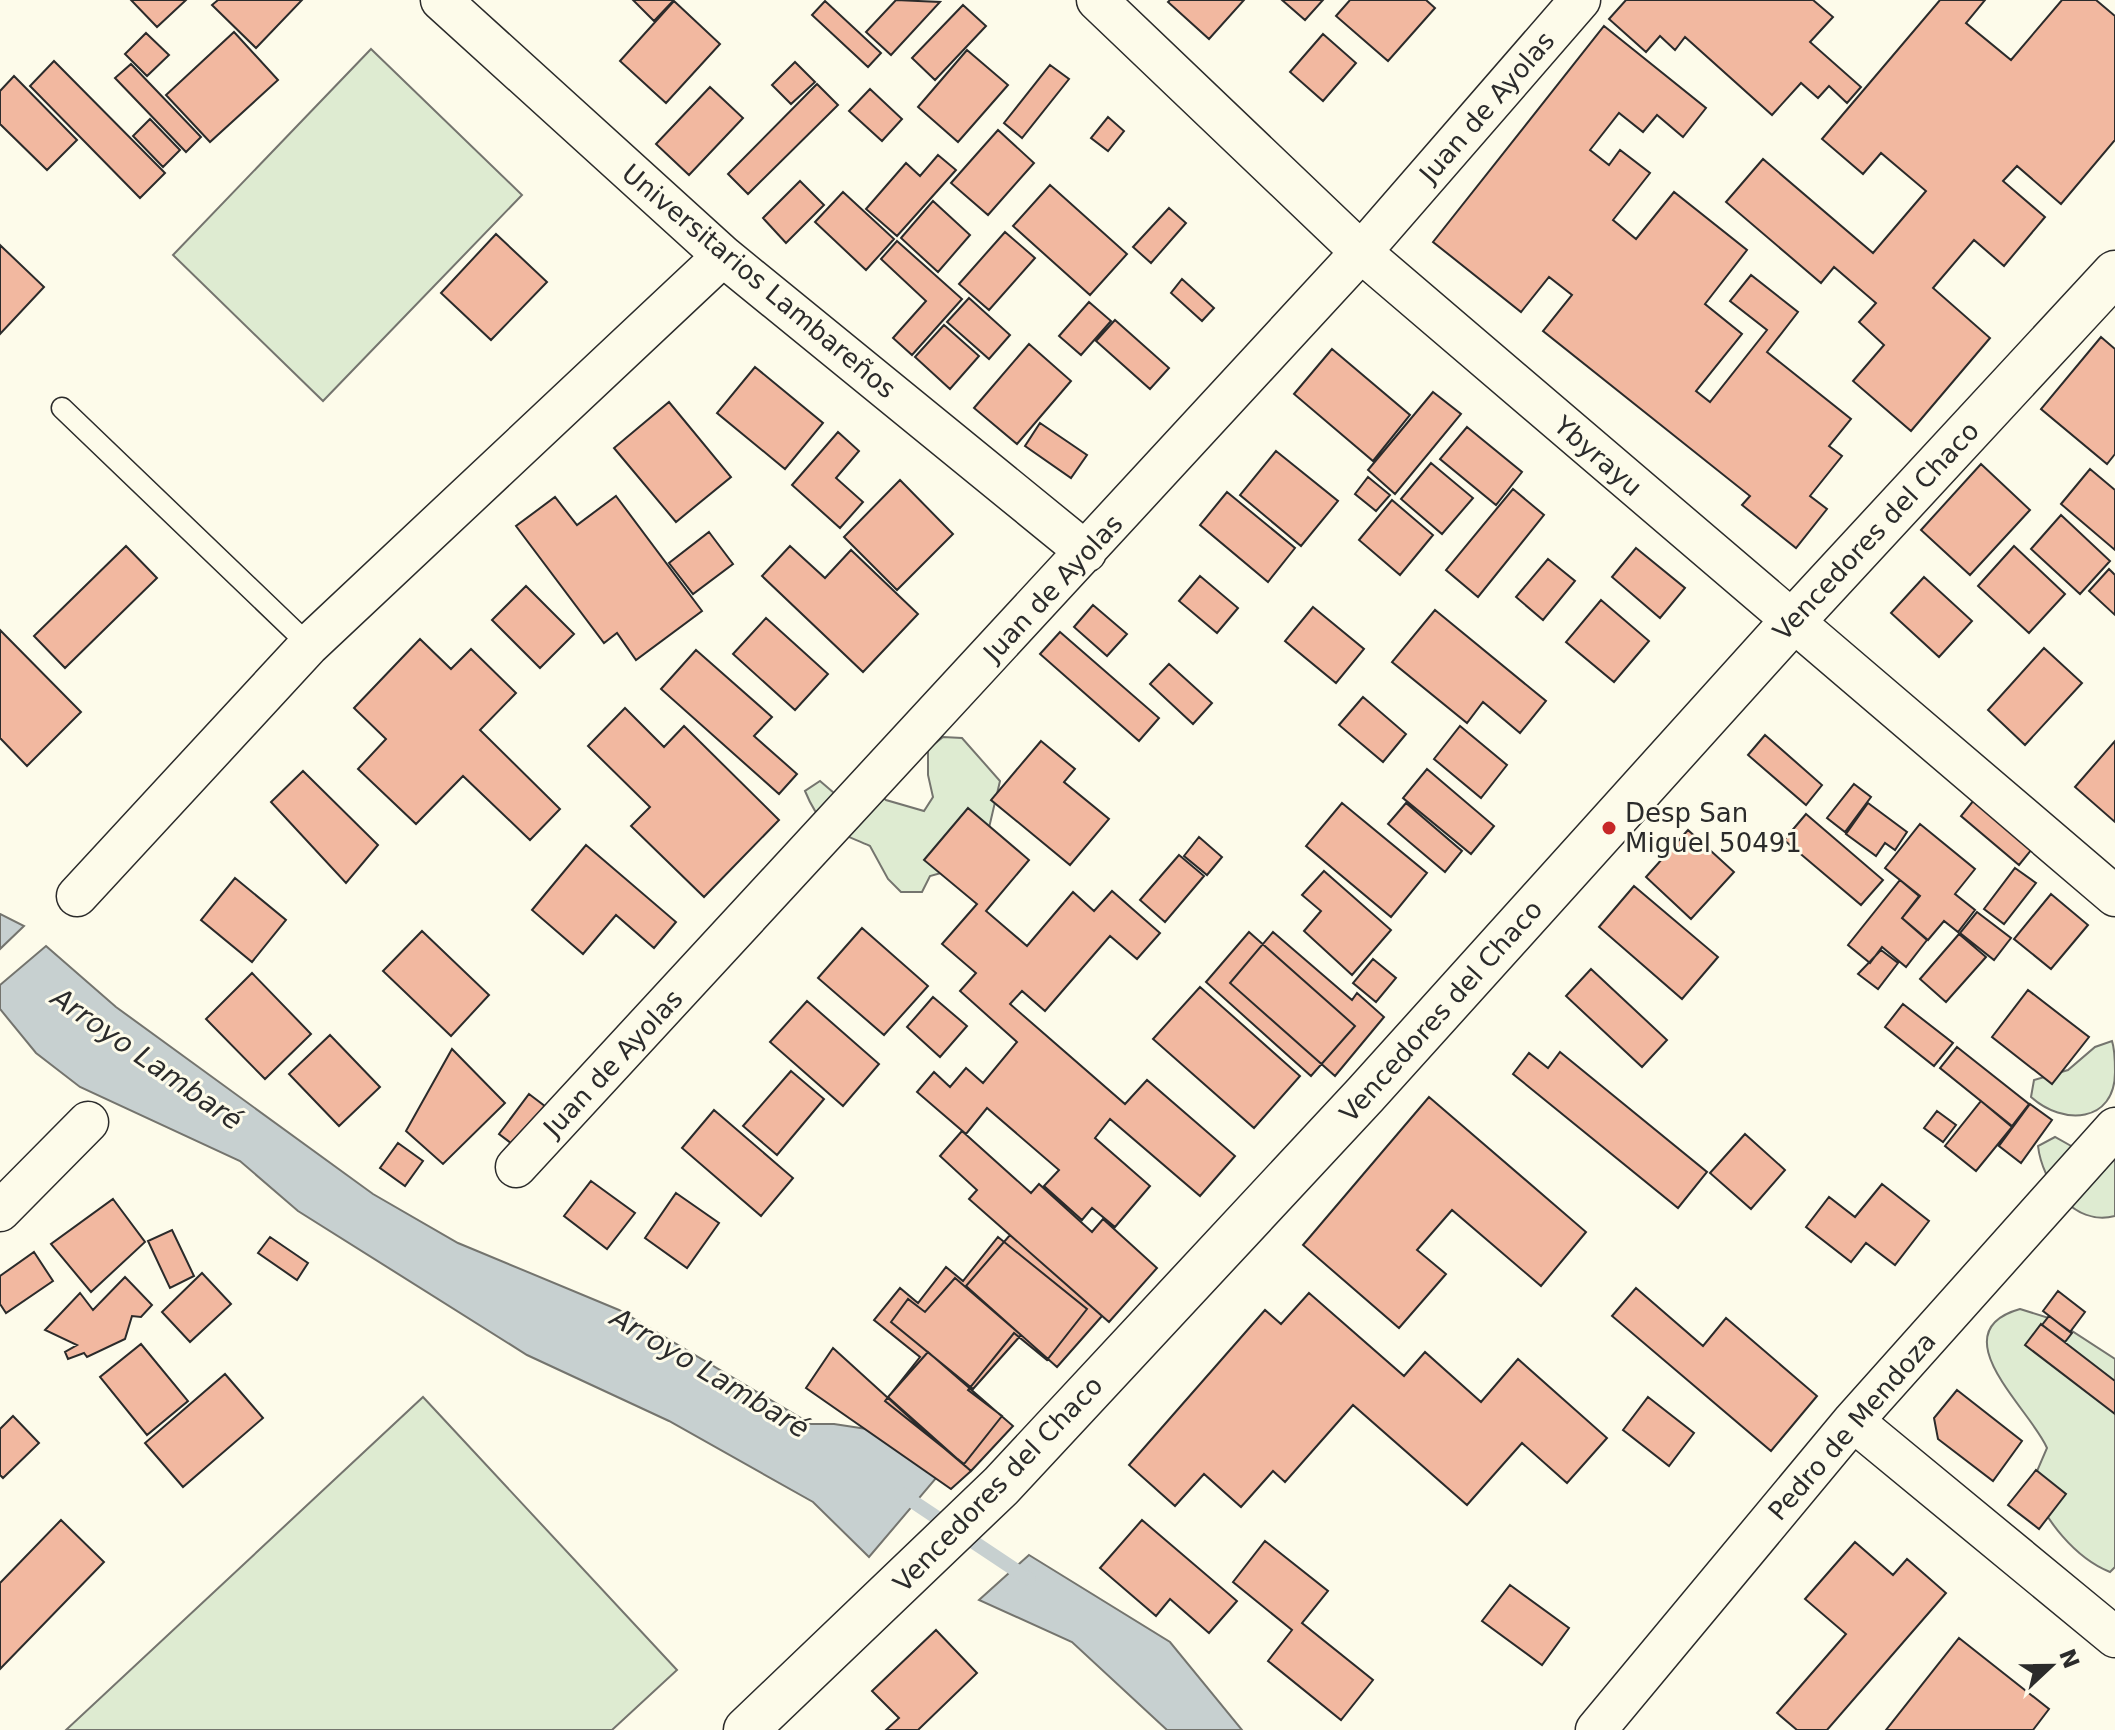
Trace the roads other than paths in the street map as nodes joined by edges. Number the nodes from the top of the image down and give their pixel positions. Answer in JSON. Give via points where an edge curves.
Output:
{"nodes":[{"id":1,"x":441,"y":0,"type":"edge"},
{"id":2,"x":1097,"y":0,"type":"edge"},
{"id":3,"x":1580,"y":0,"type":"edge"},
{"id":4,"x":1361,"y":252,"type":"junction"},
{"id":5,"x":723,"y":256,"type":"junction"},
{"id":6,"x":2115,"y":273,"type":"edge"},
{"id":7,"x":62,"y":408,"type":"dead end"},
{"id":8,"x":1086,"y":552,"type":"junction"},
{"id":9,"x":1791,"y":623,"type":"junction"},
{"id":10,"x":309,"y":645,"type":"junction"},
{"id":11,"x":77,"y":896,"type":"dead end"},
{"id":12,"x":2115,"y":896,"type":"edge"},
{"id":13,"x":88,"y":1122,"type":"dead end"},
{"id":14,"x":2115,"y":1128,"type":"edge"},
{"id":15,"x":516,"y":1167,"type":"dead end"},
{"id":16,"x":0,"y":1211,"type":"edge"},
{"id":17,"x":1853,"y":1421,"type":"junction"},
{"id":18,"x":2115,"y":1637,"type":"edge"},
{"id":19,"x":746,"y":1730,"type":"edge"},
{"id":20,"x":1596,"y":1730,"type":"edge"}],
"edges":[{"from":1,"to":5,"type":"street","name":"Universitarios Lambareños"},
{"from":2,"to":4,"type":"street","name":"Ybyrayu"},
{"from":3,"to":4,"type":"street","name":"Juan de Ayolas"},
{"from":4,"to":8,"type":"street","name":"Juan de Ayolas"},
{"from":4,"to":9,"type":"street","name":"Ybyrayu"},
{"from":5,"to":8,"type":"street","name":"Universitarios Lambareños"},
{"from":5,"to":10,"type":"street"},
{"from":6,"to":9,"type":"street","name":"Vencedores del Chaco"},
{"from":7,"to":10,"type":"lane"},
{"from":8,"to":15,"type":"street","name":"Juan de Ayolas"},
{"from":9,"to":12,"type":"street","name":"Ybyrayu"},
{"from":9,"to":19,"type":"street","name":"Vencedores del Chaco","via":[[1365,1095],[1001,1486]]},
{"from":10,"to":11,"type":"street"},
{"from":13,"to":16,"type":"street"},
{"from":14,"to":17,"type":"street","name":"Pedro de Mendoza"},
{"from":17,"to":18,"type":"street"},
{"from":17,"to":20,"type":"street","name":"Pedro de Mendoza"}]}
